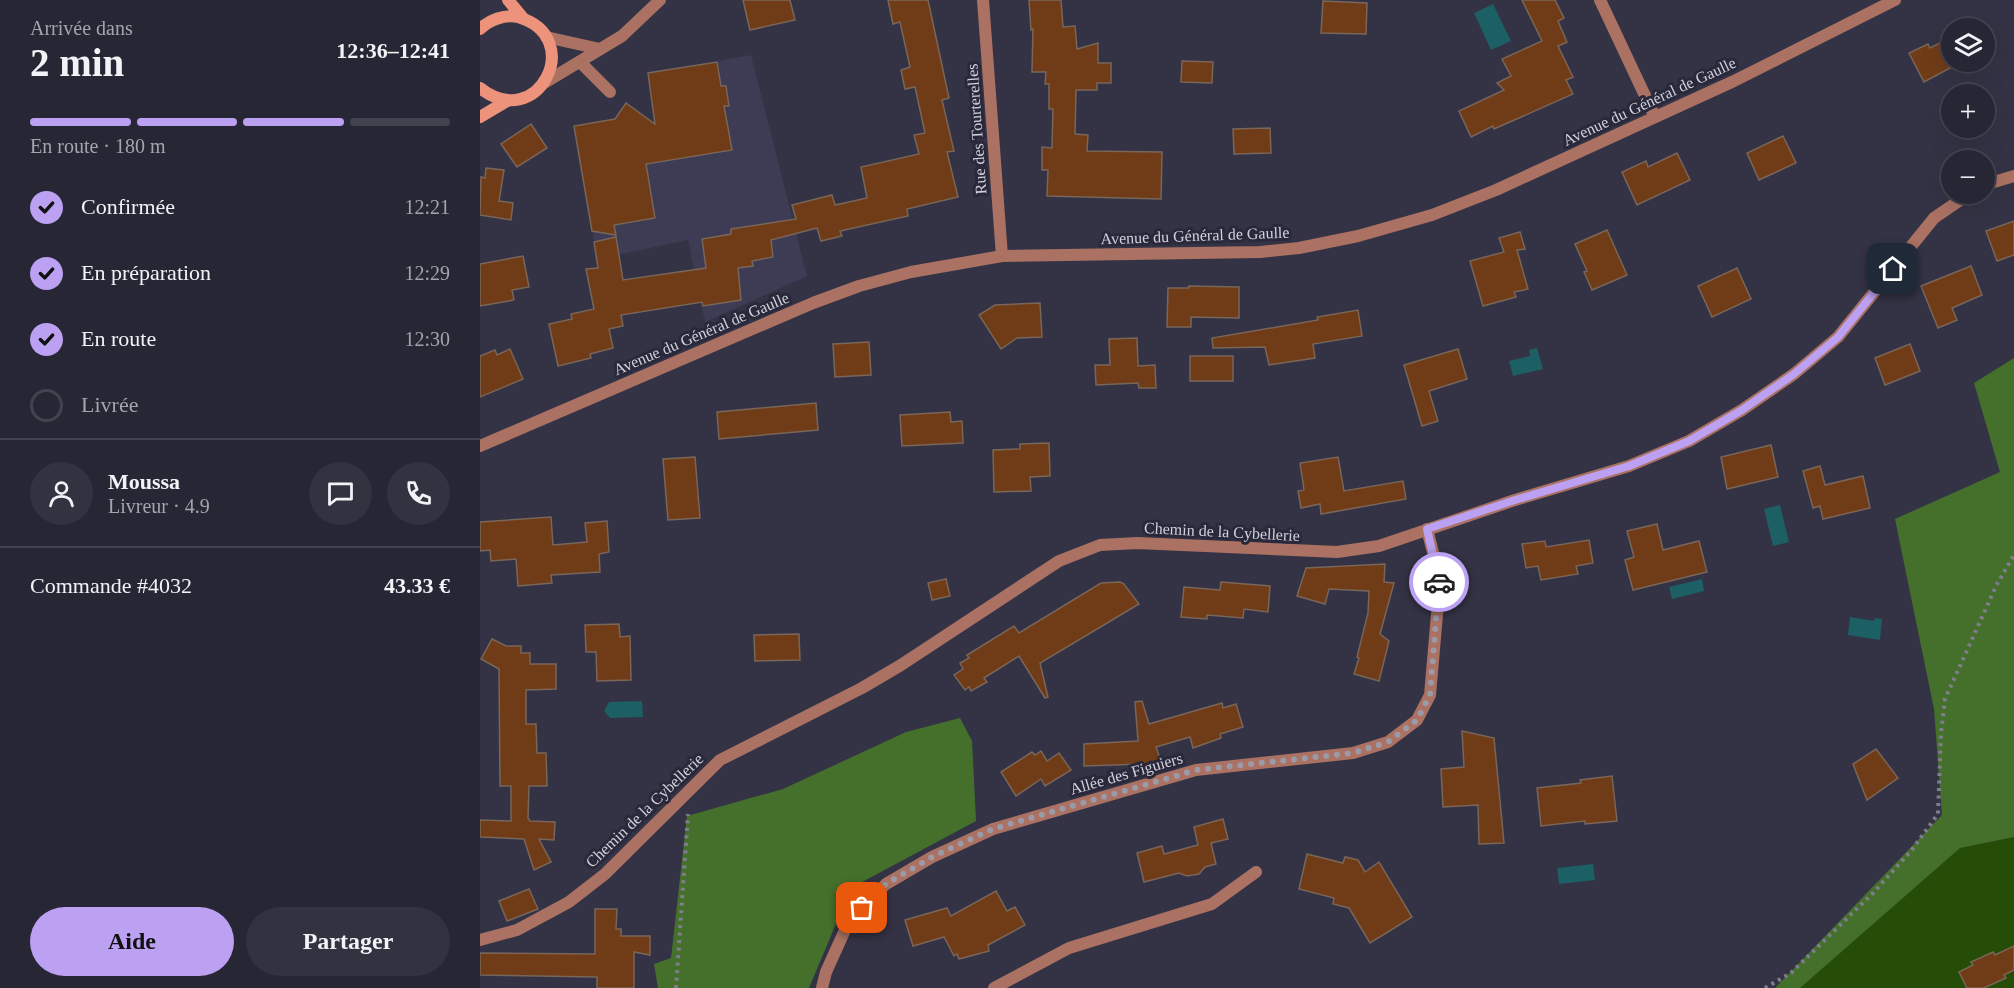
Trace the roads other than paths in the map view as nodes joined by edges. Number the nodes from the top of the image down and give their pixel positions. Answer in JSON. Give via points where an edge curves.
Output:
{"nodes":[{"id":1,"x":508,"y":0,"type":"edge"},
{"id":2,"x":660,"y":0,"type":"edge"},
{"id":3,"x":983,"y":0,"type":"edge"},
{"id":4,"x":1600,"y":0,"type":"edge"},
{"id":5,"x":1895,"y":0,"type":"edge"},
{"id":6,"x":524,"y":19,"type":"junction"},
{"id":7,"x":480,"y":29,"type":"edge"},
{"id":8,"x":546,"y":37,"type":"junction"},
{"id":9,"x":600,"y":50,"type":"junction"},
{"id":10,"x":580,"y":62,"type":"junction"},
{"id":11,"x":544,"y":83,"type":"junction"},
{"id":12,"x":480,"y":88,"type":"edge"},
{"id":13,"x":610,"y":92,"type":"dead end"},
{"id":14,"x":507,"y":100,"type":"junction"},
{"id":15,"x":480,"y":117,"type":"edge"},
{"id":16,"x":1655,"y":117,"type":"junction"},
{"id":17,"x":2014,"y":176,"type":"edge"},
{"id":18,"x":1995,"y":182,"type":"edge"},
{"id":19,"x":1954,"y":204,"type":"edge"},
{"id":20,"x":1002,"y":256,"type":"junction"},
{"id":21,"x":480,"y":446,"type":"edge"},
{"id":22,"x":1427,"y":529,"type":"junction"},
{"id":23,"x":1256,"y":872,"type":"dead end"},
{"id":24,"x":480,"y":940,"type":"edge"},
{"id":25,"x":822,"y":988,"type":"edge"},
{"id":26,"x":994,"y":988,"type":"edge"}],
"edges":[{"from":1,"to":6,"type":"street"},
{"from":2,"to":9,"type":"street","via":[[622,36]]},
{"from":3,"to":20,"type":"street","name":"Rue des Tourterelles"},
{"from":4,"to":16,"type":"street"},
{"from":5,"to":16,"type":"street","name":"Avenue du Général de Gaulle"},
{"from":6,"to":7,"type":"street","via":[[496,18]]},
{"from":6,"to":8,"type":"street","via":[[530,20]]},
{"from":8,"to":9,"type":"street"},
{"from":8,"to":11,"type":"street","via":[[553,61]]},
{"from":9,"to":10,"type":"street"},
{"from":10,"to":11,"type":"street"},
{"from":10,"to":13,"type":"street"},
{"from":11,"to":14,"type":"street","via":[[524,98]]},
{"from":12,"to":14,"type":"street","via":[[490,96]]},
{"from":14,"to":15,"type":"street"},
{"from":16,"to":20,"type":"street","name":"Avenue du Général de Gaulle","via":[[1496,190],[1432,215],[1358,236],[1260,252]]},
{"from":17,"to":18,"type":"street"},
{"from":19,"to":22,"type":"street","name":"Chemin de la Cybellerie","via":[[1934,218],[1838,337],[1742,410],[1689,441],[1629,466]]},
{"from":20,"to":21,"type":"street","name":"Avenue du Général de Gaulle","via":[[910,272],[859,286]]},
{"from":22,"to":24,"type":"street","name":"Chemin de la Cybellerie","via":[[1379,546],[1337,552],[1137,543],[1100,545],[1059,561],[901,665],[720,760],[605,874],[569,902],[517,930]]},
{"from":22,"to":25,"type":"street","name":"Allée des Figuiers","via":[[1440,580],[1430,695],[1417,720],[1388,742],[1353,753],[1196,770],[993,829],[886,884],[850,919]]},
{"from":23,"to":26,"type":"street","via":[[1212,904],[1069,948]]}]}
